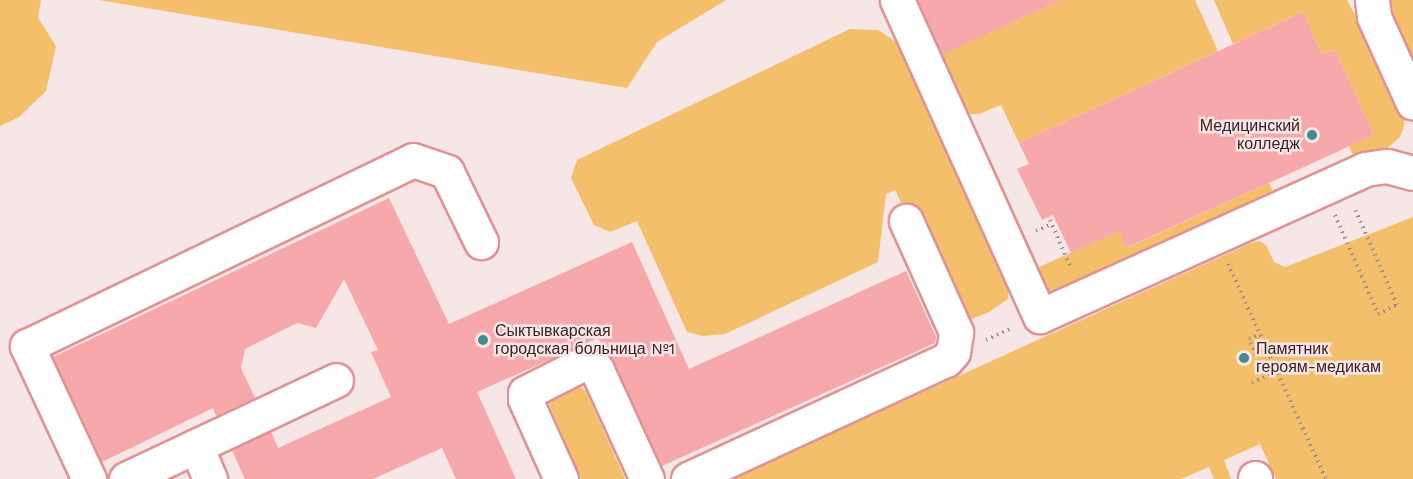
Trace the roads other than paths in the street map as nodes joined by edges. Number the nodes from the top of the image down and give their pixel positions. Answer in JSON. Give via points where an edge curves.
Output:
{"nodes":[{"id":1,"x":897,"y":0,"type":"edge"},
{"id":2,"x":1372,"y":0,"type":"edge"},
{"id":3,"x":1413,"y":103,"type":"edge"},
{"id":4,"x":1413,"y":173,"type":"edge"},
{"id":5,"x":906,"y":221,"type":"dead end"},
{"id":6,"x":481,"y":242,"type":"dead end"},
{"id":7,"x":336,"y":380,"type":"dead end"},
{"id":8,"x":196,"y":446,"type":"junction"},
{"id":9,"x":89,"y":479,"type":"edge"},
{"id":10,"x":126,"y":479,"type":"edge"},
{"id":11,"x":210,"y":479,"type":"edge"},
{"id":12,"x":561,"y":479,"type":"edge"},
{"id":13,"x":647,"y":479,"type":"edge"},
{"id":14,"x":688,"y":479,"type":"edge"}],
"edges":[{"from":1,"to":4,"type":"lane","via":[[1040,315],[1365,169],[1387,166]]},
{"from":2,"to":3,"type":"lane","via":[[1374,17]]},
{"from":5,"to":14,"type":"lane","via":[[956,332],[949,357]]},
{"from":6,"to":9,"type":"lane","via":[[447,172],[413,160],[27,346]]},
{"from":7,"to":8,"type":"lane"},
{"from":8,"to":10,"type":"lane"},
{"from":8,"to":11,"type":"lane"},
{"from":12,"to":13,"type":"lane","via":[[525,393],[586,362],[597,370]]}]}
